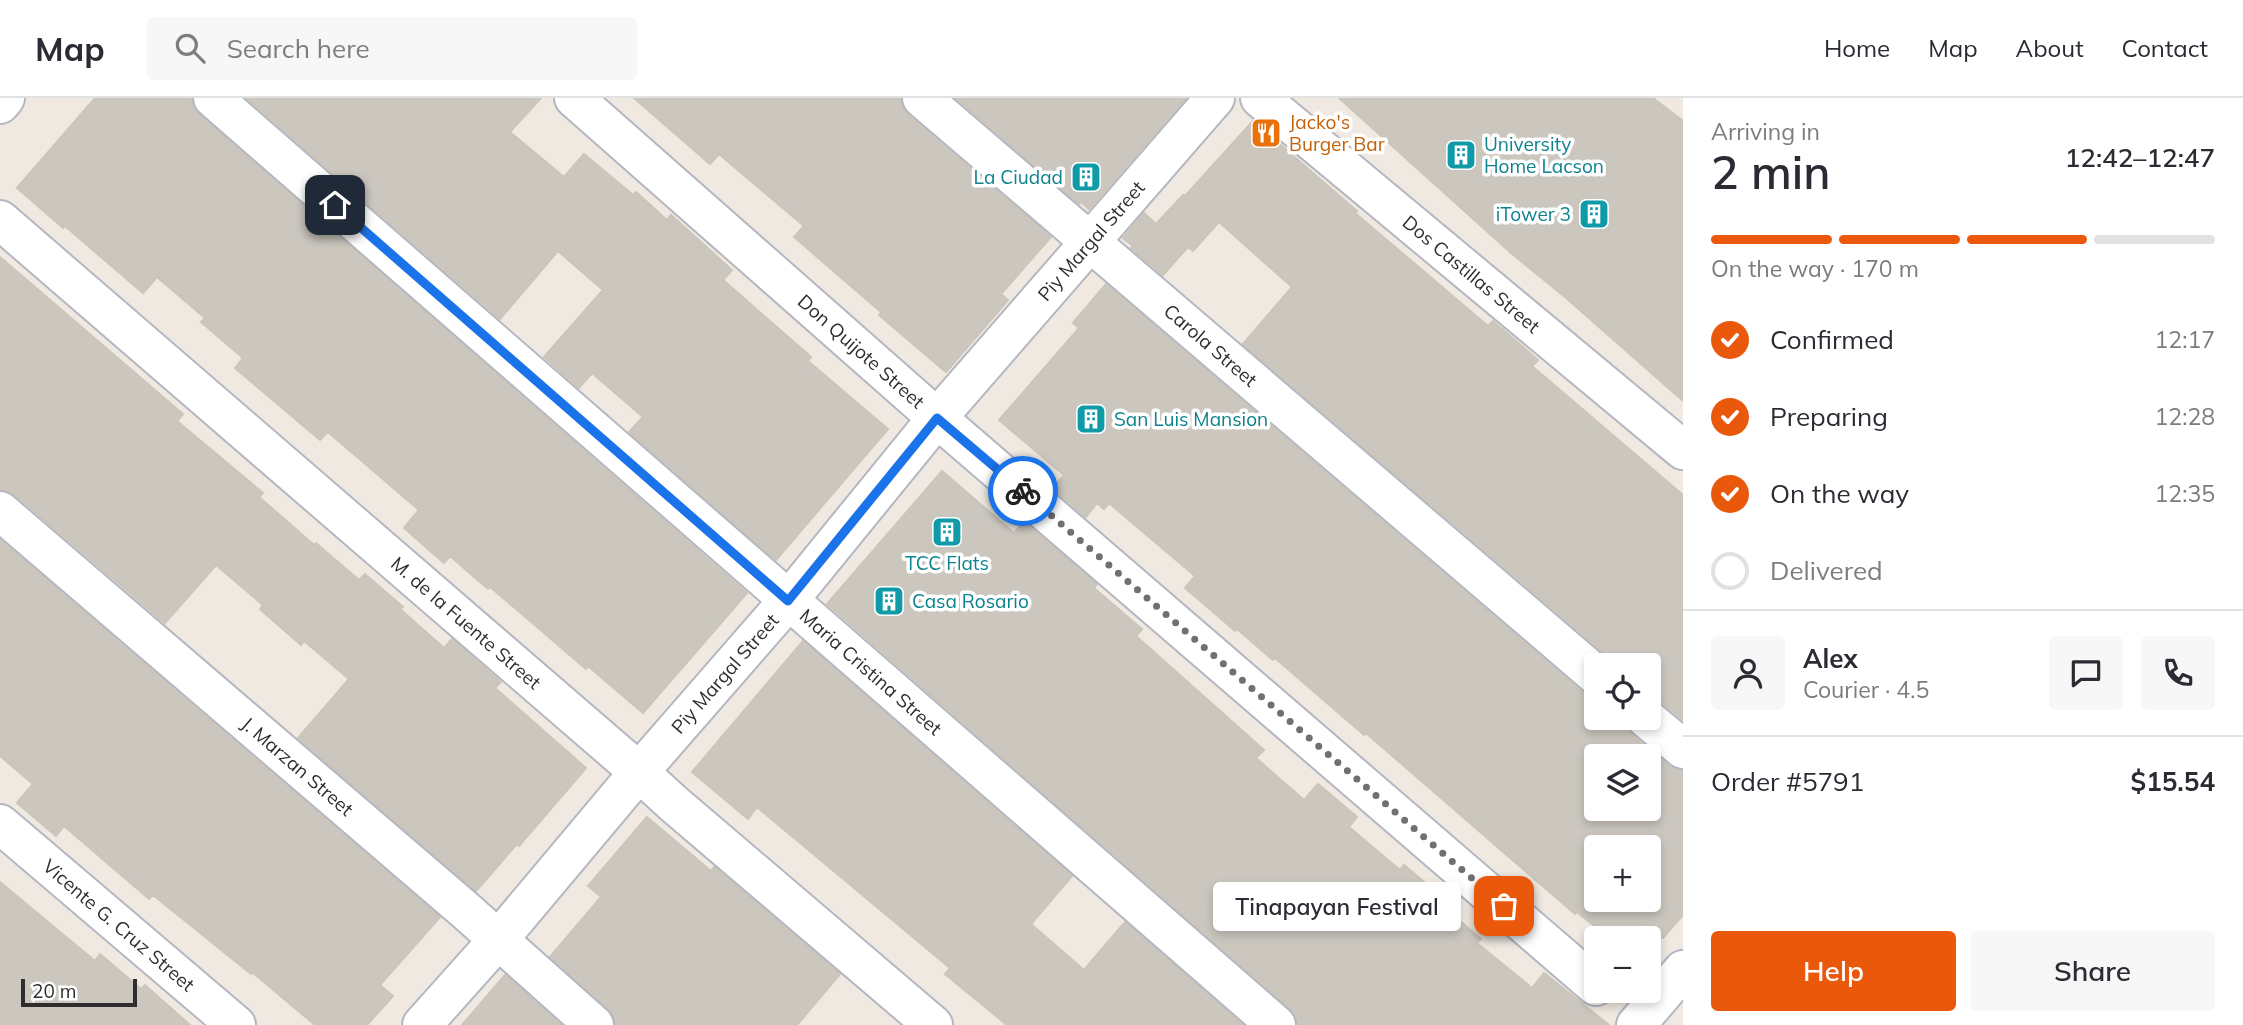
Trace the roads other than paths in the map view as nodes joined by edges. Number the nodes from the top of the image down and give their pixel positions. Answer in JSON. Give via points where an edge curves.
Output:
{"nodes":[{"id":1,"x":5,"y":98,"type":"edge"},
{"id":2,"x":213,"y":98,"type":"edge"},
{"id":3,"x":574,"y":98,"type":"edge"},
{"id":4,"x":922,"y":98,"type":"edge"},
{"id":5,"x":1215,"y":98,"type":"edge"},
{"id":6,"x":1260,"y":98,"type":"edge"},
{"id":7,"x":0,"y":104,"type":"edge"},
{"id":8,"x":0,"y":220,"type":"edge"},
{"id":9,"x":1089,"y":243,"type":"junction"},
{"id":10,"x":937,"y":418,"type":"junction"},
{"id":11,"x":1683,"y":450,"type":"edge"},
{"id":12,"x":0,"y":511,"type":"edge"},
{"id":13,"x":788,"y":601,"type":"junction"},
{"id":14,"x":1584,"y":665,"type":"edge"},
{"id":15,"x":1660,"y":730,"type":"edge"},
{"id":16,"x":1683,"y":749,"type":"edge"},
{"id":17,"x":639,"y":772,"type":"junction"},
{"id":18,"x":0,"y":824,"type":"edge"},
{"id":19,"x":498,"y":940,"type":"junction"},
{"id":20,"x":1683,"y":970,"type":"edge"},
{"id":21,"x":1584,"y":976,"type":"edge"},
{"id":22,"x":1616,"y":1003,"type":"edge"},
{"id":23,"x":908,"y":1018,"type":"edge"},
{"id":24,"x":1639,"y":1024,"type":"edge"},
{"id":25,"x":236,"y":1025,"type":"edge"},
{"id":26,"x":422,"y":1025,"type":"edge"},
{"id":27,"x":594,"y":1025,"type":"edge"},
{"id":28,"x":1276,"y":1025,"type":"edge"}],
"edges":[{"from":1,"to":7,"type":"street"},
{"from":2,"to":13,"type":"street","name":"Maria Cristina Street"},
{"from":3,"to":10,"type":"street","name":"Don Quijote Street"},
{"from":4,"to":9,"type":"street","name":"Carola Street"},
{"from":5,"to":9,"type":"street","name":"Piy Margal Street"},
{"from":6,"to":11,"type":"street","name":"Dos Castillas Street"},
{"from":8,"to":17,"type":"street","name":"M. de la Fuente Street"},
{"from":9,"to":10,"type":"street","name":"Piy Margal Street"},
{"from":9,"to":14,"type":"street","name":"Carola Street"},
{"from":10,"to":13,"type":"street","name":"Piy Margal Street"},
{"from":10,"to":21,"type":"street","name":"Don Quijote Street"},
{"from":12,"to":19,"type":"street","name":"J. Marzan Street"},
{"from":13,"to":17,"type":"street","name":"Piy Margal Street"},
{"from":13,"to":28,"type":"street","name":"Maria Cristina Street"},
{"from":15,"to":16,"type":"street"},
{"from":17,"to":19,"type":"street","name":"Piy Margal Street"},
{"from":17,"to":23,"type":"street","name":"M. de la Fuente Street"},
{"from":18,"to":25,"type":"street","name":"Vicente G. Cruz Street"},
{"from":19,"to":26,"type":"street","name":"Piy Margal Street"},
{"from":19,"to":27,"type":"street","name":"J. Marzan Street"},
{"from":20,"to":24,"type":"street"},
{"from":22,"to":24,"type":"street"}]}
